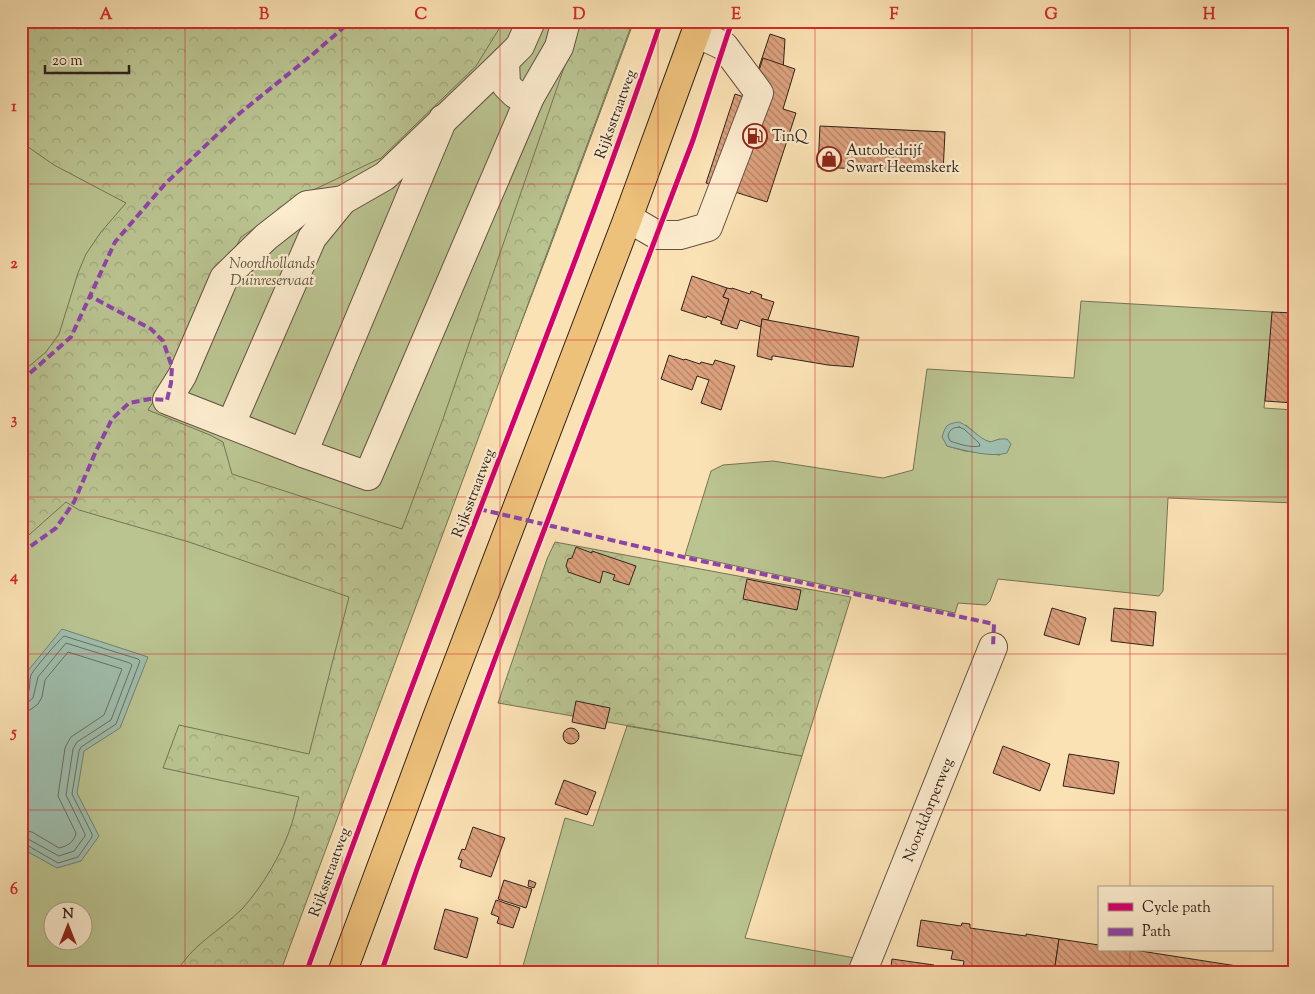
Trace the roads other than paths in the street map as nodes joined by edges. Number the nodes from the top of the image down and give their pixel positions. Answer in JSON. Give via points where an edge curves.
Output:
{"nodes":[{"id":1,"x":531,"y":21,"type":"edge"},
{"id":2,"x":566,"y":21,"type":"edge"},
{"id":3,"x":698,"y":27,"type":"edge"},
{"id":4,"x":505,"y":61,"type":"junction"},
{"id":5,"x":530,"y":97,"type":"junction"},
{"id":6,"x":443,"y":120,"type":"junction"},
{"id":7,"x":343,"y":200,"type":"junction"},
{"id":8,"x":628,"y":218,"type":"junction"},
{"id":9,"x":231,"y":424,"type":"junction"},
{"id":10,"x":304,"y":453,"type":"junction"},
{"id":11,"x":993,"y":647,"type":"dead end"},
{"id":12,"x":342,"y":973,"type":"edge"},
{"id":13,"x":862,"y":973,"type":"edge"}],
"edges":[{"from":1,"to":4,"type":"street","via":[[520,46]]},
{"from":2,"to":5,"type":"street","via":[[559,47]]},
{"from":3,"to":8,"type":"main road"},
{"from":3,"to":8,"type":"street","via":[[724,46],[759,93],[708,227],[680,235],[657,235]]},
{"from":4,"to":5,"type":"street","via":[[506,85],[515,94]]},
{"from":4,"to":6,"type":"street"},
{"from":5,"to":10,"type":"street","via":[[368,476]]},
{"from":6,"to":7,"type":"street","via":[[384,176]]},
{"from":6,"to":10,"type":"street"},
{"from":7,"to":9,"type":"street","via":[[312,238]]},
{"from":7,"to":9,"type":"street","via":[[307,205],[266,237],[224,278],[182,376],[167,400]]},
{"from":8,"to":12,"type":"main road"},
{"from":9,"to":10,"type":"street"},
{"from":11,"to":13,"type":"street","name":"Noorddorperweg"}]}
